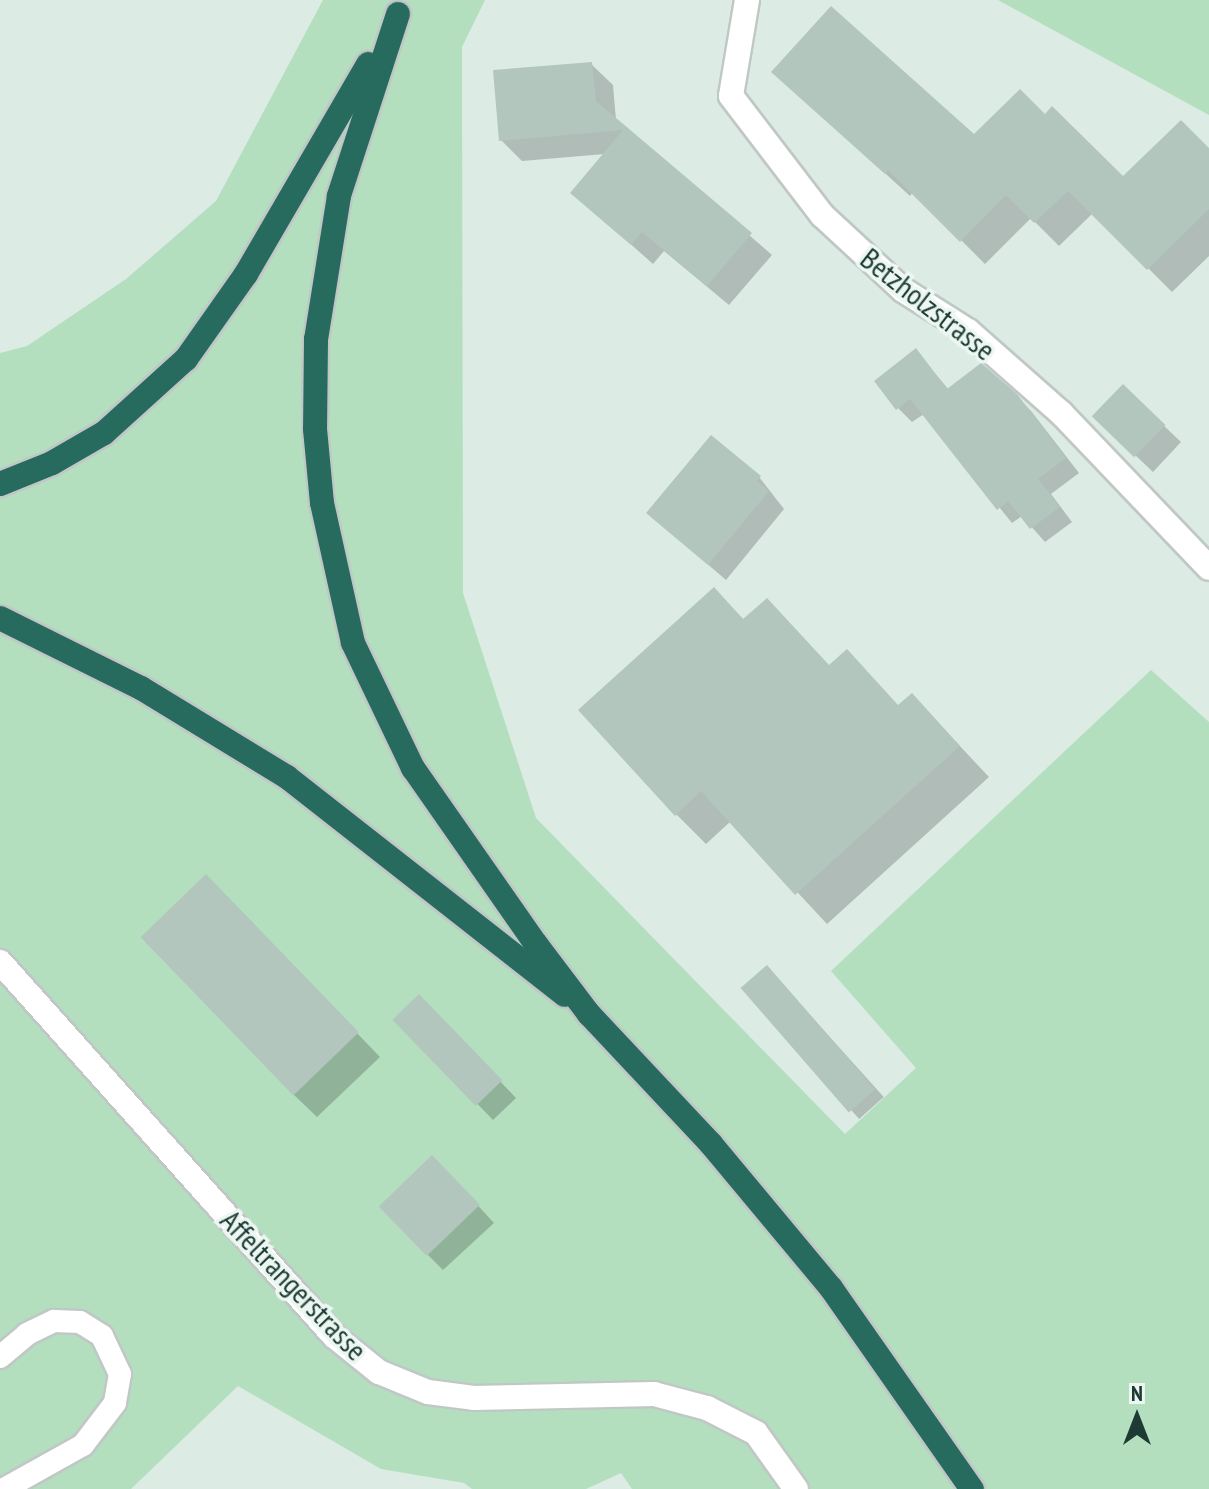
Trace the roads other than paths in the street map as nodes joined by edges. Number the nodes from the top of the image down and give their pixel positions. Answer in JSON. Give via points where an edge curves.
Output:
{"nodes":[{"id":1,"x":747,"y":0,"type":"edge"},
{"id":2,"x":402,"y":7,"type":"edge"},
{"id":3,"x":0,"y":484,"type":"edge"},
{"id":4,"x":1209,"y":568,"type":"edge"},
{"id":5,"x":0,"y":618,"type":"edge"},
{"id":6,"x":0,"y":962,"type":"edge"},
{"id":7,"x":589,"y":1014,"type":"junction"},
{"id":8,"x":0,"y":1357,"type":"edge"},
{"id":9,"x":4,"y":1489,"type":"edge"},
{"id":10,"x":796,"y":1489,"type":"edge"},
{"id":11,"x":972,"y":1489,"type":"edge"}],
"edges":[{"from":1,"to":4,"type":"street","name":"Betzholzstrasse","via":[[731,96],[822,215],[903,290],[968,331],[1061,413]]},
{"from":2,"to":3,"type":"highway","via":[[229,301],[186,359],[126,418],[80,448]]},
{"from":2,"to":7,"type":"highway","via":[[339,196],[316,339],[315,429],[329,548],[353,643],[373,693],[443,815]]},
{"from":5,"to":7,"type":"highway","via":[[141,688],[287,777]]},
{"from":6,"to":10,"type":"street","name":"Affeltrangerstrasse","via":[[334,1336],[379,1372],[428,1392],[474,1398],[654,1394],[707,1408],[756,1433]]},
{"from":7,"to":11,"type":"highway","via":[[794,1242],[858,1323]]},
{"from":8,"to":9,"type":"lane","via":[[54,1321],[80,1322],[102,1336],[120,1374],[115,1403],[83,1445]]}]}
